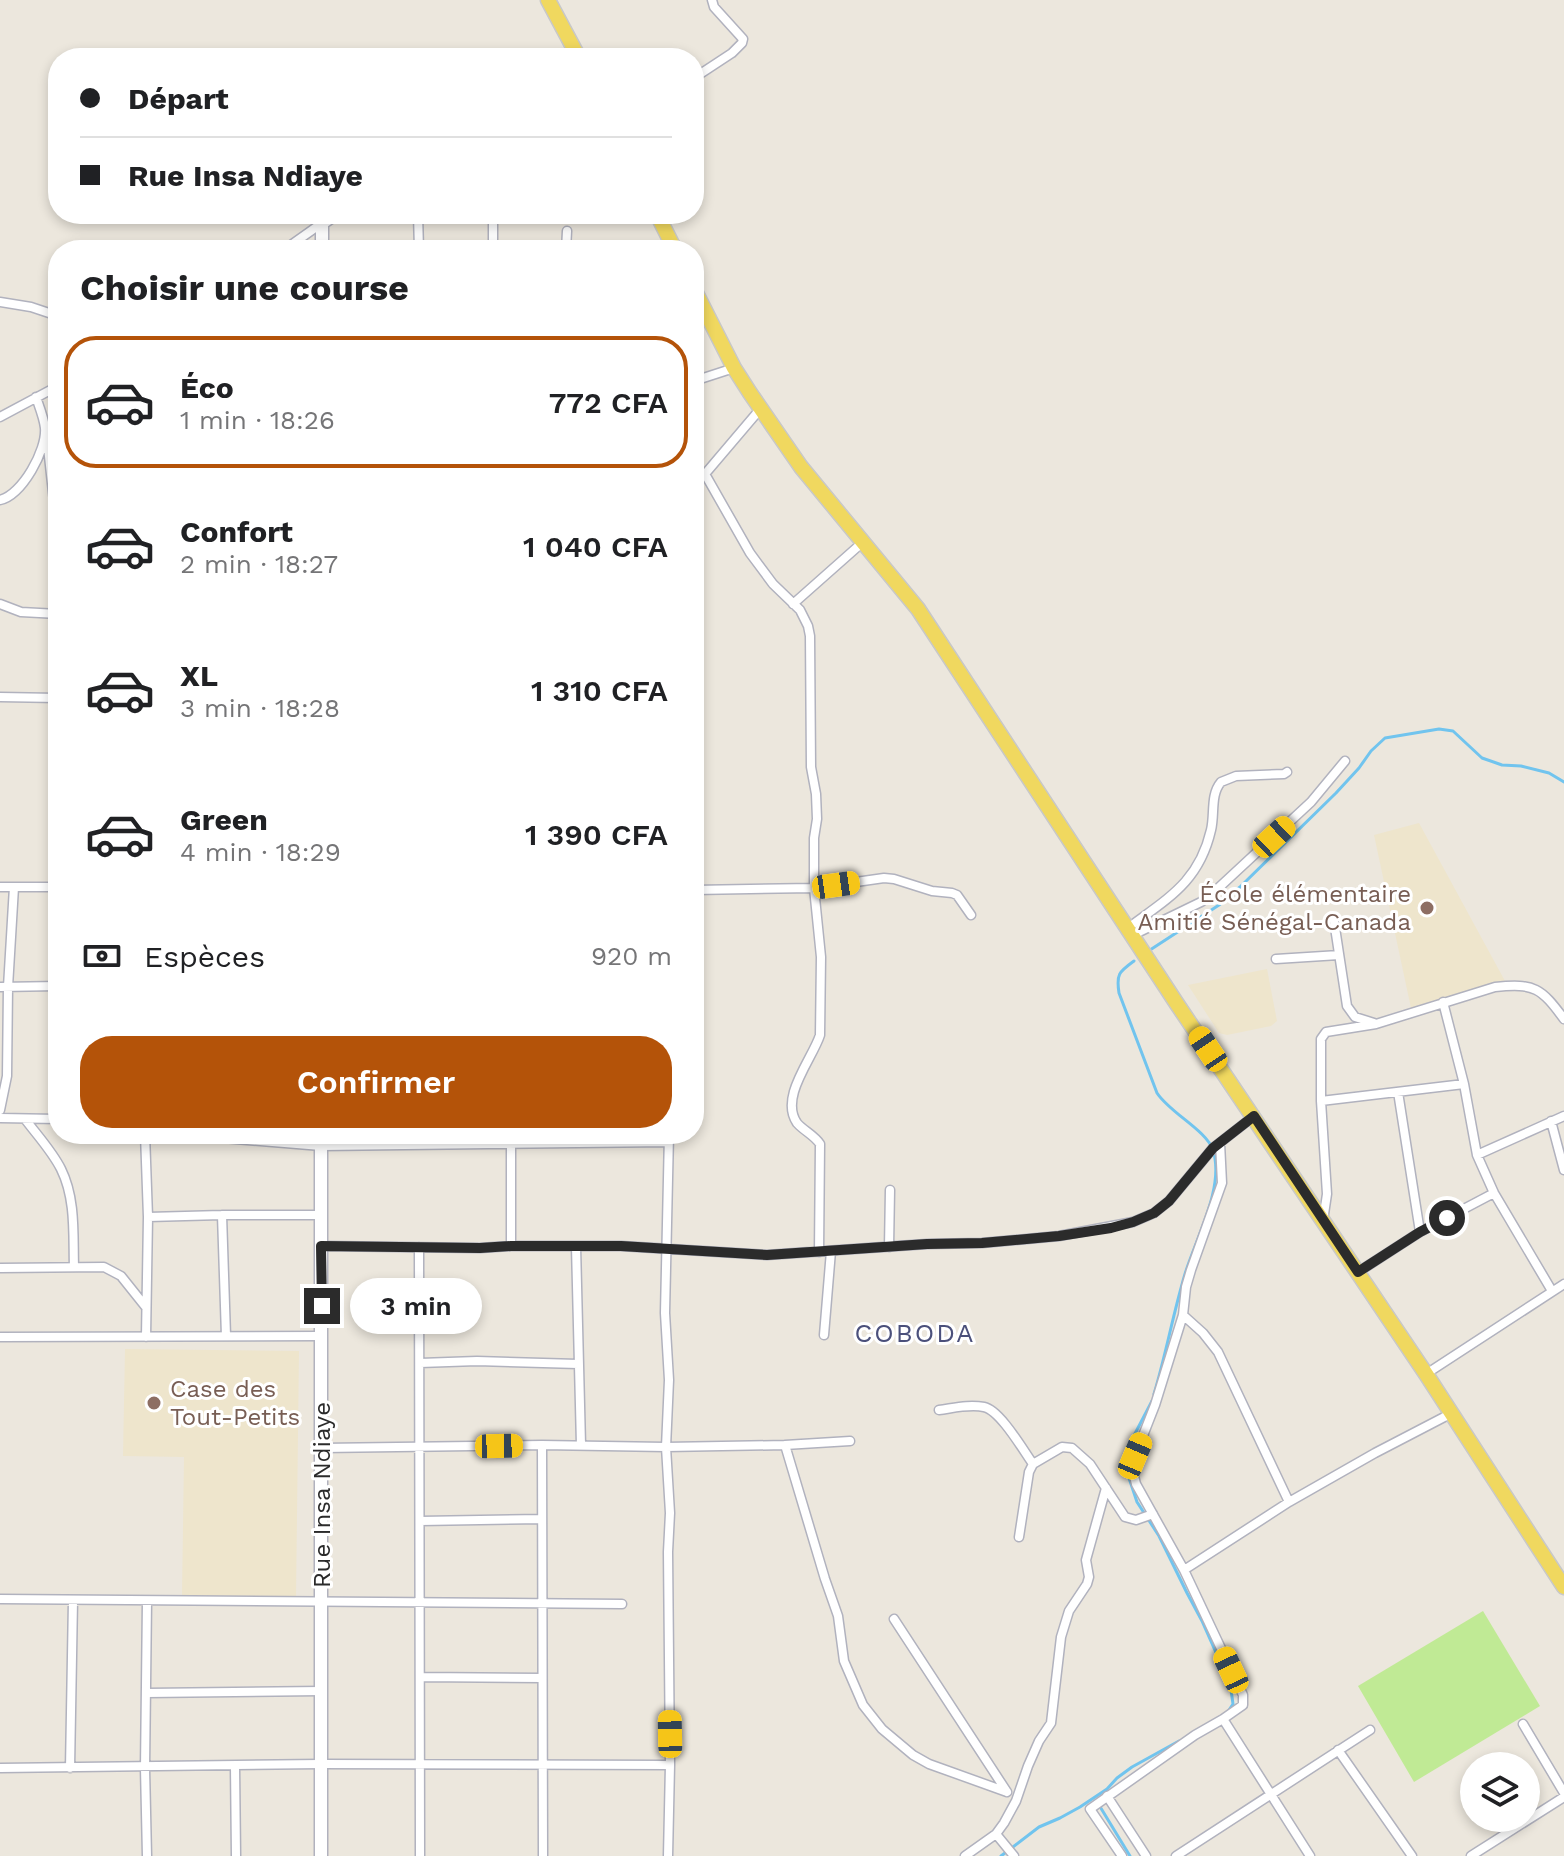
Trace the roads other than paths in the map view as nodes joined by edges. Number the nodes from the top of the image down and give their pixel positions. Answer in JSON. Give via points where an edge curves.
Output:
{"nodes":[{"id":1,"x":548,"y":0,"type":"edge"},
{"id":2,"x":712,"y":0,"type":"edge"},
{"id":3,"x":572,"y":48,"type":"edge"},
{"id":4,"x":704,"y":71,"type":"edge"},
{"id":5,"x":321,"y":224,"type":"edge"},
{"id":6,"x":567,"y":231,"type":"dead end"},
{"id":7,"x":298,"y":240,"type":"edge"},
{"id":8,"x":567,"y":240,"type":"edge"},
{"id":9,"x":0,"y":302,"type":"edge"},
{"id":10,"x":704,"y":309,"type":"edge"},
{"id":11,"x":48,"y":313,"type":"edge"},
{"id":12,"x":734,"y":368,"type":"junction"},
{"id":13,"x":704,"y":378,"type":"edge"},
{"id":14,"x":48,"y":391,"type":"edge"},
{"id":15,"x":36,"y":397,"type":"junction"},
{"id":16,"x":761,"y":408,"type":"junction"},
{"id":17,"x":0,"y":417,"type":"edge"},
{"id":18,"x":46,"y":429,"type":"junction"},
{"id":19,"x":48,"y":447,"type":"edge"},
{"id":20,"x":705,"y":474,"type":"joint"},
{"id":21,"x":0,"y":500,"type":"edge"},
{"id":22,"x":863,"y":542,"type":"junction"},
{"id":23,"x":0,"y":604,"type":"edge"},
{"id":24,"x":793,"y":604,"type":"junction"},
{"id":25,"x":48,"y":613,"type":"edge"},
{"id":26,"x":0,"y":697,"type":"edge"},
{"id":27,"x":48,"y":698,"type":"edge"},
{"id":28,"x":1345,"y":761,"type":"dead end"},
{"id":29,"x":1287,"y":772,"type":"dead end"},
{"id":30,"x":0,"y":887,"type":"edge"},
{"id":31,"x":14,"y":887,"type":"junction"},
{"id":32,"x":48,"y":887,"type":"edge"},
{"id":33,"x":814,"y":888,"type":"junction"},
{"id":34,"x":704,"y":890,"type":"edge"},
{"id":35,"x":971,"y":915,"type":"dead end"},
{"id":36,"x":1334,"y":921,"type":"dead end"},
{"id":37,"x":1130,"y":932,"type":"junction"},
{"id":38,"x":1339,"y":955,"type":"junction"},
{"id":39,"x":1276,"y":959,"type":"dead end"},
{"id":40,"x":48,"y":986,"type":"edge"},
{"id":41,"x":4,"y":987,"type":"edge"},
{"id":42,"x":1443,"y":1002,"type":"junction"},
{"id":43,"x":1564,"y":1019,"type":"edge"},
{"id":44,"x":1376,"y":1024,"type":"junction"},
{"id":45,"x":1464,"y":1084,"type":"junction"},
{"id":46,"x":1398,"y":1092,"type":"junction"},
{"id":47,"x":1321,"y":1101,"type":"junction"},
{"id":48,"x":0,"y":1110,"type":"edge"},
{"id":49,"x":1254,"y":1116,"type":"junction"},
{"id":50,"x":1564,"y":1116,"type":"edge"},
{"id":51,"x":0,"y":1118,"type":"edge"},
{"id":52,"x":25,"y":1119,"type":"junction"},
{"id":53,"x":48,"y":1119,"type":"edge"},
{"id":54,"x":1551,"y":1121,"type":"junction"},
{"id":55,"x":1220,"y":1143,"type":"junction"},
{"id":56,"x":145,"y":1144,"type":"edge"},
{"id":57,"x":321,"y":1144,"type":"edge"},
{"id":58,"x":474,"y":1144,"type":"edge"},
{"id":59,"x":526,"y":1144,"type":"edge"},
{"id":60,"x":669,"y":1144,"type":"edge"},
{"id":61,"x":512,"y":1145,"type":"junction"},
{"id":62,"x":1477,"y":1155,"type":"junction"},
{"id":63,"x":1564,"y":1170,"type":"edge"},
{"id":64,"x":890,"y":1190,"type":"dead end"},
{"id":65,"x":1494,"y":1193,"type":"junction"},
{"id":66,"x":222,"y":1215,"type":"junction"},
{"id":67,"x":321,"y":1215,"type":"junction"},
{"id":68,"x":148,"y":1217,"type":"junction"},
{"id":69,"x":1323,"y":1221,"type":"junction"},
{"id":70,"x":1420,"y":1232,"type":"junction"},
{"id":71,"x":321,"y":1246,"type":"junction"},
{"id":72,"x":511,"y":1246,"type":"junction"},
{"id":73,"x":576,"y":1246,"type":"junction"},
{"id":74,"x":419,"y":1247,"type":"junction"},
{"id":75,"x":889,"y":1247,"type":"junction"},
{"id":76,"x":667,"y":1248,"type":"junction"},
{"id":77,"x":831,"y":1251,"type":"junction"},
{"id":78,"x":819,"y":1252,"type":"junction"},
{"id":79,"x":74,"y":1267,"type":"junction"},
{"id":80,"x":0,"y":1268,"type":"edge"},
{"id":81,"x":1358,"y":1272,"type":"junction"},
{"id":82,"x":1564,"y":1284,"type":"edge"},
{"id":83,"x":1552,"y":1291,"type":"junction"},
{"id":84,"x":145,"y":1306,"type":"junction"},
{"id":85,"x":1183,"y":1315,"type":"junction"},
{"id":86,"x":824,"y":1335,"type":"dead end"},
{"id":87,"x":226,"y":1336,"type":"junction"},
{"id":88,"x":322,"y":1336,"type":"junction"},
{"id":89,"x":0,"y":1337,"type":"edge"},
{"id":90,"x":146,"y":1337,"type":"junction"},
{"id":91,"x":420,"y":1363,"type":"junction"},
{"id":92,"x":578,"y":1364,"type":"junction"},
{"id":93,"x":1426,"y":1374,"type":"junction"},
{"id":94,"x":939,"y":1410,"type":"dead end"},
{"id":95,"x":1452,"y":1413,"type":"junction"},
{"id":96,"x":850,"y":1441,"type":"dead end"},
{"id":97,"x":542,"y":1445,"type":"junction"},
{"id":98,"x":581,"y":1445,"type":"junction"},
{"id":99,"x":785,"y":1445,"type":"junction"},
{"id":100,"x":420,"y":1447,"type":"junction"},
{"id":101,"x":666,"y":1447,"type":"junction"},
{"id":102,"x":322,"y":1448,"type":"junction"},
{"id":103,"x":1033,"y":1464,"type":"junction"},
{"id":104,"x":1106,"y":1488,"type":"junction"},
{"id":105,"x":1289,"y":1502,"type":"junction"},
{"id":106,"x":1153,"y":1514,"type":"junction"},
{"id":107,"x":542,"y":1519,"type":"junction"},
{"id":108,"x":420,"y":1521,"type":"junction"},
{"id":109,"x":1019,"y":1537,"type":"dead end"},
{"id":110,"x":1184,"y":1570,"type":"junction"},
{"id":111,"x":1564,"y":1587,"type":"edge"},
{"id":112,"x":0,"y":1599,"type":"edge"},
{"id":113,"x":73,"y":1600,"type":"junction"},
{"id":114,"x":147,"y":1601,"type":"junction"},
{"id":115,"x":322,"y":1602,"type":"junction"},
{"id":116,"x":420,"y":1602,"type":"junction"},
{"id":117,"x":542,"y":1603,"type":"junction"},
{"id":118,"x":622,"y":1604,"type":"dead end"},
{"id":119,"x":894,"y":1619,"type":"dead end"},
{"id":120,"x":420,"y":1677,"type":"junction"},
{"id":121,"x":542,"y":1678,"type":"junction"},
{"id":122,"x":322,"y":1691,"type":"junction"},
{"id":123,"x":147,"y":1693,"type":"junction"},
{"id":124,"x":1223,"y":1719,"type":"junction"},
{"id":125,"x":1523,"y":1724,"type":"dead end"},
{"id":126,"x":1370,"y":1730,"type":"dead end"},
{"id":127,"x":1338,"y":1750,"type":"junction"},
{"id":128,"x":321,"y":1764,"type":"junction"},
{"id":129,"x":420,"y":1765,"type":"junction"},
{"id":130,"x":670,"y":1765,"type":"junction"},
{"id":131,"x":235,"y":1766,"type":"junction"},
{"id":132,"x":542,"y":1766,"type":"junction"},
{"id":133,"x":0,"y":1768,"type":"edge"},
{"id":134,"x":70,"y":1768,"type":"junction"},
{"id":135,"x":145,"y":1768,"type":"junction"},
{"id":136,"x":1007,"y":1792,"type":"junction"},
{"id":137,"x":1270,"y":1794,"type":"junction"},
{"id":138,"x":1564,"y":1795,"type":"edge"},
{"id":139,"x":1107,"y":1796,"type":"junction"},
{"id":140,"x":1016,"y":1801,"type":"junction"},
{"id":141,"x":996,"y":1834,"type":"junction"},
{"id":142,"x":147,"y":1856,"type":"edge"},
{"id":143,"x":236,"y":1856,"type":"edge"},
{"id":144,"x":321,"y":1856,"type":"edge"},
{"id":145,"x":420,"y":1856,"type":"edge"},
{"id":146,"x":543,"y":1856,"type":"edge"},
{"id":147,"x":668,"y":1856,"type":"edge"},
{"id":148,"x":965,"y":1856,"type":"edge"},
{"id":149,"x":1014,"y":1856,"type":"edge"},
{"id":150,"x":1122,"y":1856,"type":"edge"},
{"id":151,"x":1146,"y":1856,"type":"edge"},
{"id":152,"x":1176,"y":1856,"type":"edge"},
{"id":153,"x":1310,"y":1856,"type":"edge"},
{"id":154,"x":1412,"y":1856,"type":"edge"},
{"id":155,"x":1471,"y":1856,"type":"edge"}],
"edges":[{"from":1,"to":3,"type":"main road"},
{"from":2,"to":4,"type":"street","via":[[743,39]]},
{"from":5,"to":7,"type":"street"},
{"from":6,"to":8,"type":"street"},
{"from":9,"to":11,"type":"street"},
{"from":10,"to":12,"type":"main road"},
{"from":12,"to":13,"type":"street"},
{"from":12,"to":16,"type":"main road"},
{"from":14,"to":15,"type":"street"},
{"from":15,"to":17,"type":"street"},
{"from":15,"to":18,"type":"street"},
{"from":16,"to":20,"type":"street"},
{"from":16,"to":22,"type":"main road"},
{"from":18,"to":19,"type":"street"},
{"from":18,"to":21,"type":"street","via":[[32,470],[8,498]]},
{"from":20,"to":24,"type":"street","via":[[750,553]]},
{"from":22,"to":24,"type":"street"},
{"from":22,"to":37,"type":"main road","via":[[918,609]]},
{"from":23,"to":25,"type":"street"},
{"from":24,"to":33,"type":"street","via":[[810,636],[811,767],[817,819]]},
{"from":26,"to":27,"type":"street"},
{"from":28,"to":37,"type":"street","via":[[1311,802],[1213,893]]},
{"from":29,"to":37,"type":"street","via":[[1236,776],[1216,787],[1209,839],[1194,872]]},
{"from":30,"to":31,"type":"street"},
{"from":31,"to":32,"type":"street"},
{"from":31,"to":41,"type":"street"},
{"from":33,"to":34,"type":"street"},
{"from":33,"to":35,"type":"street","via":[[894,879],[957,895]]},
{"from":33,"to":78,"type":"street","via":[[821,957],[820,1035],[803,1067],[792,1110],[820,1144]]},
{"from":36,"to":38,"type":"street"},
{"from":37,"to":49,"type":"main road"},
{"from":38,"to":39,"type":"street"},
{"from":38,"to":44,"type":"street","via":[[1347,1006],[1355,1017]]},
{"from":40,"to":41,"type":"street"},
{"from":41,"to":48,"type":"street","via":[[7,1076]]},
{"from":42,"to":43,"type":"street","via":[[1495,987],[1529,987],[1548,998]]},
{"from":42,"to":44,"type":"street"},
{"from":42,"to":45,"type":"street"},
{"from":44,"to":47,"type":"street","via":[[1323,1035]]},
{"from":45,"to":46,"type":"street"},
{"from":45,"to":62,"type":"street"},
{"from":46,"to":47,"type":"street"},
{"from":46,"to":70,"type":"street"},
{"from":47,"to":69,"type":"street","via":[[1327,1194]]},
{"from":49,"to":55,"type":"street"},
{"from":49,"to":69,"type":"main road"},
{"from":50,"to":54,"type":"street"},
{"from":51,"to":52,"type":"street"},
{"from":52,"to":53,"type":"street"},
{"from":52,"to":79,"type":"street","via":[[55,1158],[67,1184]]},
{"from":54,"to":62,"type":"street"},
{"from":54,"to":63,"type":"street"},
{"from":55,"to":75,"type":"street","via":[[1169,1201],[1133,1222],[1059,1236]]},
{"from":55,"to":85,"type":"street","via":[[1222,1183],[1191,1270]]},
{"from":56,"to":68,"type":"street"},
{"from":57,"to":67,"type":"main road","name":"Rue Insa Ndiaye"},
{"from":58,"to":61,"type":"street"},
{"from":59,"to":61,"type":"street"},
{"from":60,"to":76,"type":"street"},
{"from":61,"to":72,"type":"street"},
{"from":62,"to":65,"type":"street"},
{"from":64,"to":75,"type":"street"},
{"from":65,"to":70,"type":"street"},
{"from":65,"to":83,"type":"street"},
{"from":66,"to":67,"type":"street"},
{"from":66,"to":68,"type":"street"},
{"from":66,"to":87,"type":"street"},
{"from":67,"to":71,"type":"main road","name":"Rue Insa Ndiaye"},
{"from":68,"to":84,"type":"street"},
{"from":69,"to":81,"type":"main road"},
{"from":70,"to":81,"type":"street"},
{"from":71,"to":74,"type":"street"},
{"from":71,"to":88,"type":"main road","name":"Rue Insa Ndiaye"},
{"from":72,"to":73,"type":"street"},
{"from":72,"to":74,"type":"street"},
{"from":73,"to":76,"type":"street"},
{"from":73,"to":92,"type":"street"},
{"from":74,"to":91,"type":"street"},
{"from":75,"to":77,"type":"street"},
{"from":76,"to":78,"type":"street","via":[[748,1255]]},
{"from":76,"to":101,"type":"street"},
{"from":77,"to":78,"type":"street"},
{"from":77,"to":86,"type":"street"},
{"from":79,"to":80,"type":"street"},
{"from":79,"to":84,"type":"street","via":[[104,1267],[121,1276]]},
{"from":81,"to":93,"type":"main road"},
{"from":82,"to":83,"type":"street"},
{"from":83,"to":93,"type":"street"},
{"from":84,"to":90,"type":"street"},
{"from":85,"to":105,"type":"street","via":[[1218,1352]]},
{"from":85,"to":106,"type":"street","via":[[1135,1456],[1136,1484]]},
{"from":87,"to":88,"type":"street"},
{"from":87,"to":90,"type":"street"},
{"from":88,"to":102,"type":"main road","name":"Rue Insa Ndiaye"},
{"from":89,"to":90,"type":"street"},
{"from":91,"to":92,"type":"street"},
{"from":91,"to":100,"type":"street"},
{"from":92,"to":98,"type":"street"},
{"from":93,"to":95,"type":"main road"},
{"from":94,"to":103,"type":"street","via":[[990,1409]]},
{"from":95,"to":105,"type":"street"},
{"from":95,"to":111,"type":"main road"},
{"from":96,"to":99,"type":"street"},
{"from":97,"to":98,"type":"street"},
{"from":97,"to":100,"type":"street"},
{"from":97,"to":107,"type":"street"},
{"from":98,"to":101,"type":"street"},
{"from":99,"to":101,"type":"street"},
{"from":99,"to":136,"type":"street","via":[[838,1616],[844,1661],[863,1705],[913,1755]]},
{"from":100,"to":102,"type":"street"},
{"from":100,"to":108,"type":"street"},
{"from":101,"to":130,"type":"street"},
{"from":102,"to":115,"type":"main road","name":"Rue Insa Ndiaye"},
{"from":103,"to":104,"type":"street","via":[[1067,1446],[1090,1464]]},
{"from":103,"to":109,"type":"street"},
{"from":104,"to":106,"type":"street","via":[[1125,1517],[1136,1520]]},
{"from":104,"to":140,"type":"street","via":[[1086,1560],[1087,1584],[1069,1611],[1061,1637],[1053,1716]]},
{"from":105,"to":110,"type":"street"},
{"from":106,"to":110,"type":"street"},
{"from":107,"to":108,"type":"street"},
{"from":107,"to":117,"type":"street"},
{"from":108,"to":116,"type":"street"},
{"from":110,"to":124,"type":"street","via":[[1243,1695],[1243,1705]]},
{"from":112,"to":113,"type":"street"},
{"from":113,"to":114,"type":"street"},
{"from":113,"to":134,"type":"street"},
{"from":114,"to":115,"type":"street"},
{"from":114,"to":123,"type":"street"},
{"from":115,"to":116,"type":"street"},
{"from":115,"to":122,"type":"main road","name":"Rue Insa Ndiaye"},
{"from":116,"to":117,"type":"street"},
{"from":116,"to":120,"type":"street"},
{"from":117,"to":118,"type":"street"},
{"from":117,"to":121,"type":"street"},
{"from":119,"to":136,"type":"street"},
{"from":120,"to":121,"type":"street"},
{"from":120,"to":129,"type":"street"},
{"from":121,"to":132,"type":"street"},
{"from":122,"to":123,"type":"street"},
{"from":122,"to":128,"type":"main road","name":"Rue Insa Ndiaye"},
{"from":123,"to":135,"type":"street"},
{"from":124,"to":137,"type":"street"},
{"from":124,"to":139,"type":"street"},
{"from":125,"to":138,"type":"street"},
{"from":126,"to":127,"type":"street"},
{"from":127,"to":137,"type":"street"},
{"from":127,"to":154,"type":"street"},
{"from":128,"to":129,"type":"street"},
{"from":128,"to":131,"type":"street"},
{"from":128,"to":144,"type":"main road","name":"Rue Insa Ndiaye"},
{"from":129,"to":132,"type":"street"},
{"from":129,"to":145,"type":"street"},
{"from":130,"to":132,"type":"street"},
{"from":130,"to":147,"type":"street"},
{"from":131,"to":135,"type":"street"},
{"from":131,"to":143,"type":"street"},
{"from":132,"to":146,"type":"street"},
{"from":133,"to":134,"type":"street"},
{"from":134,"to":135,"type":"street"},
{"from":135,"to":142,"type":"street"},
{"from":136,"to":140,"type":"street"},
{"from":137,"to":152,"type":"street"},
{"from":137,"to":153,"type":"street"},
{"from":138,"to":155,"type":"street"},
{"from":139,"to":150,"type":"street","via":[[1090,1809]]},
{"from":139,"to":151,"type":"street"},
{"from":140,"to":141,"type":"street"},
{"from":141,"to":148,"type":"street"},
{"from":141,"to":149,"type":"street"}]}
